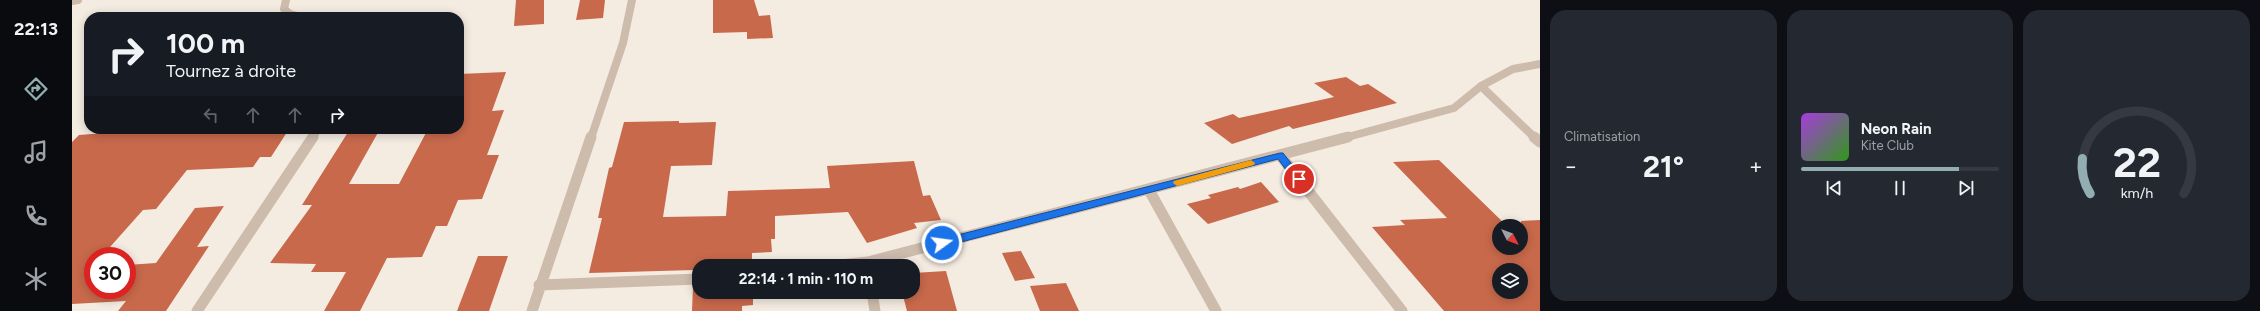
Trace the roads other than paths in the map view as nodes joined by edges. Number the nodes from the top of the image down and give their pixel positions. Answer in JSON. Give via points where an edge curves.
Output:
{"nodes":[{"id":1,"x":72,"y":0,"type":"edge"},
{"id":2,"x":78,"y":0,"type":"edge"},
{"id":3,"x":286,"y":0,"type":"edge"},
{"id":4,"x":632,"y":0,"type":"edge"},
{"id":5,"x":288,"y":12,"type":"edge"},
{"id":6,"x":1540,"y":64,"type":"edge"},
{"id":7,"x":1481,"y":86,"type":"junction"},
{"id":8,"x":315,"y":134,"type":"edge"},
{"id":9,"x":1540,"y":142,"type":"edge"},
{"id":10,"x":1280,"y":156,"type":"junction"},
{"id":11,"x":1149,"y":190,"type":"junction"},
{"id":12,"x":887,"y":259,"type":"edge"},
{"id":13,"x":692,"y":279,"type":"edge"},
{"id":14,"x":539,"y":285,"type":"junction"},
{"id":15,"x":873,"y":299,"type":"edge"},
{"id":16,"x":197,"y":311,"type":"edge"},
{"id":17,"x":532,"y":311,"type":"edge"},
{"id":18,"x":875,"y":311,"type":"edge"},
{"id":19,"x":1216,"y":311,"type":"edge"},
{"id":20,"x":1402,"y":311,"type":"edge"}],
"edges":[{"from":1,"to":2,"type":"street"},
{"from":3,"to":5,"type":"street","via":[[284,9]]},
{"from":4,"to":14,"type":"street","via":[[623,43]]},
{"from":6,"to":7,"type":"street","via":[[1513,69]]},
{"from":7,"to":9,"type":"street"},
{"from":7,"to":10,"type":"street","via":[[1454,108]]},
{"from":8,"to":16,"type":"street"},
{"from":10,"to":11,"type":"street"},
{"from":10,"to":20,"type":"street"},
{"from":11,"to":12,"type":"street"},
{"from":11,"to":19,"type":"street"},
{"from":13,"to":14,"type":"street"},
{"from":14,"to":17,"type":"street"},
{"from":15,"to":18,"type":"street"}]}
